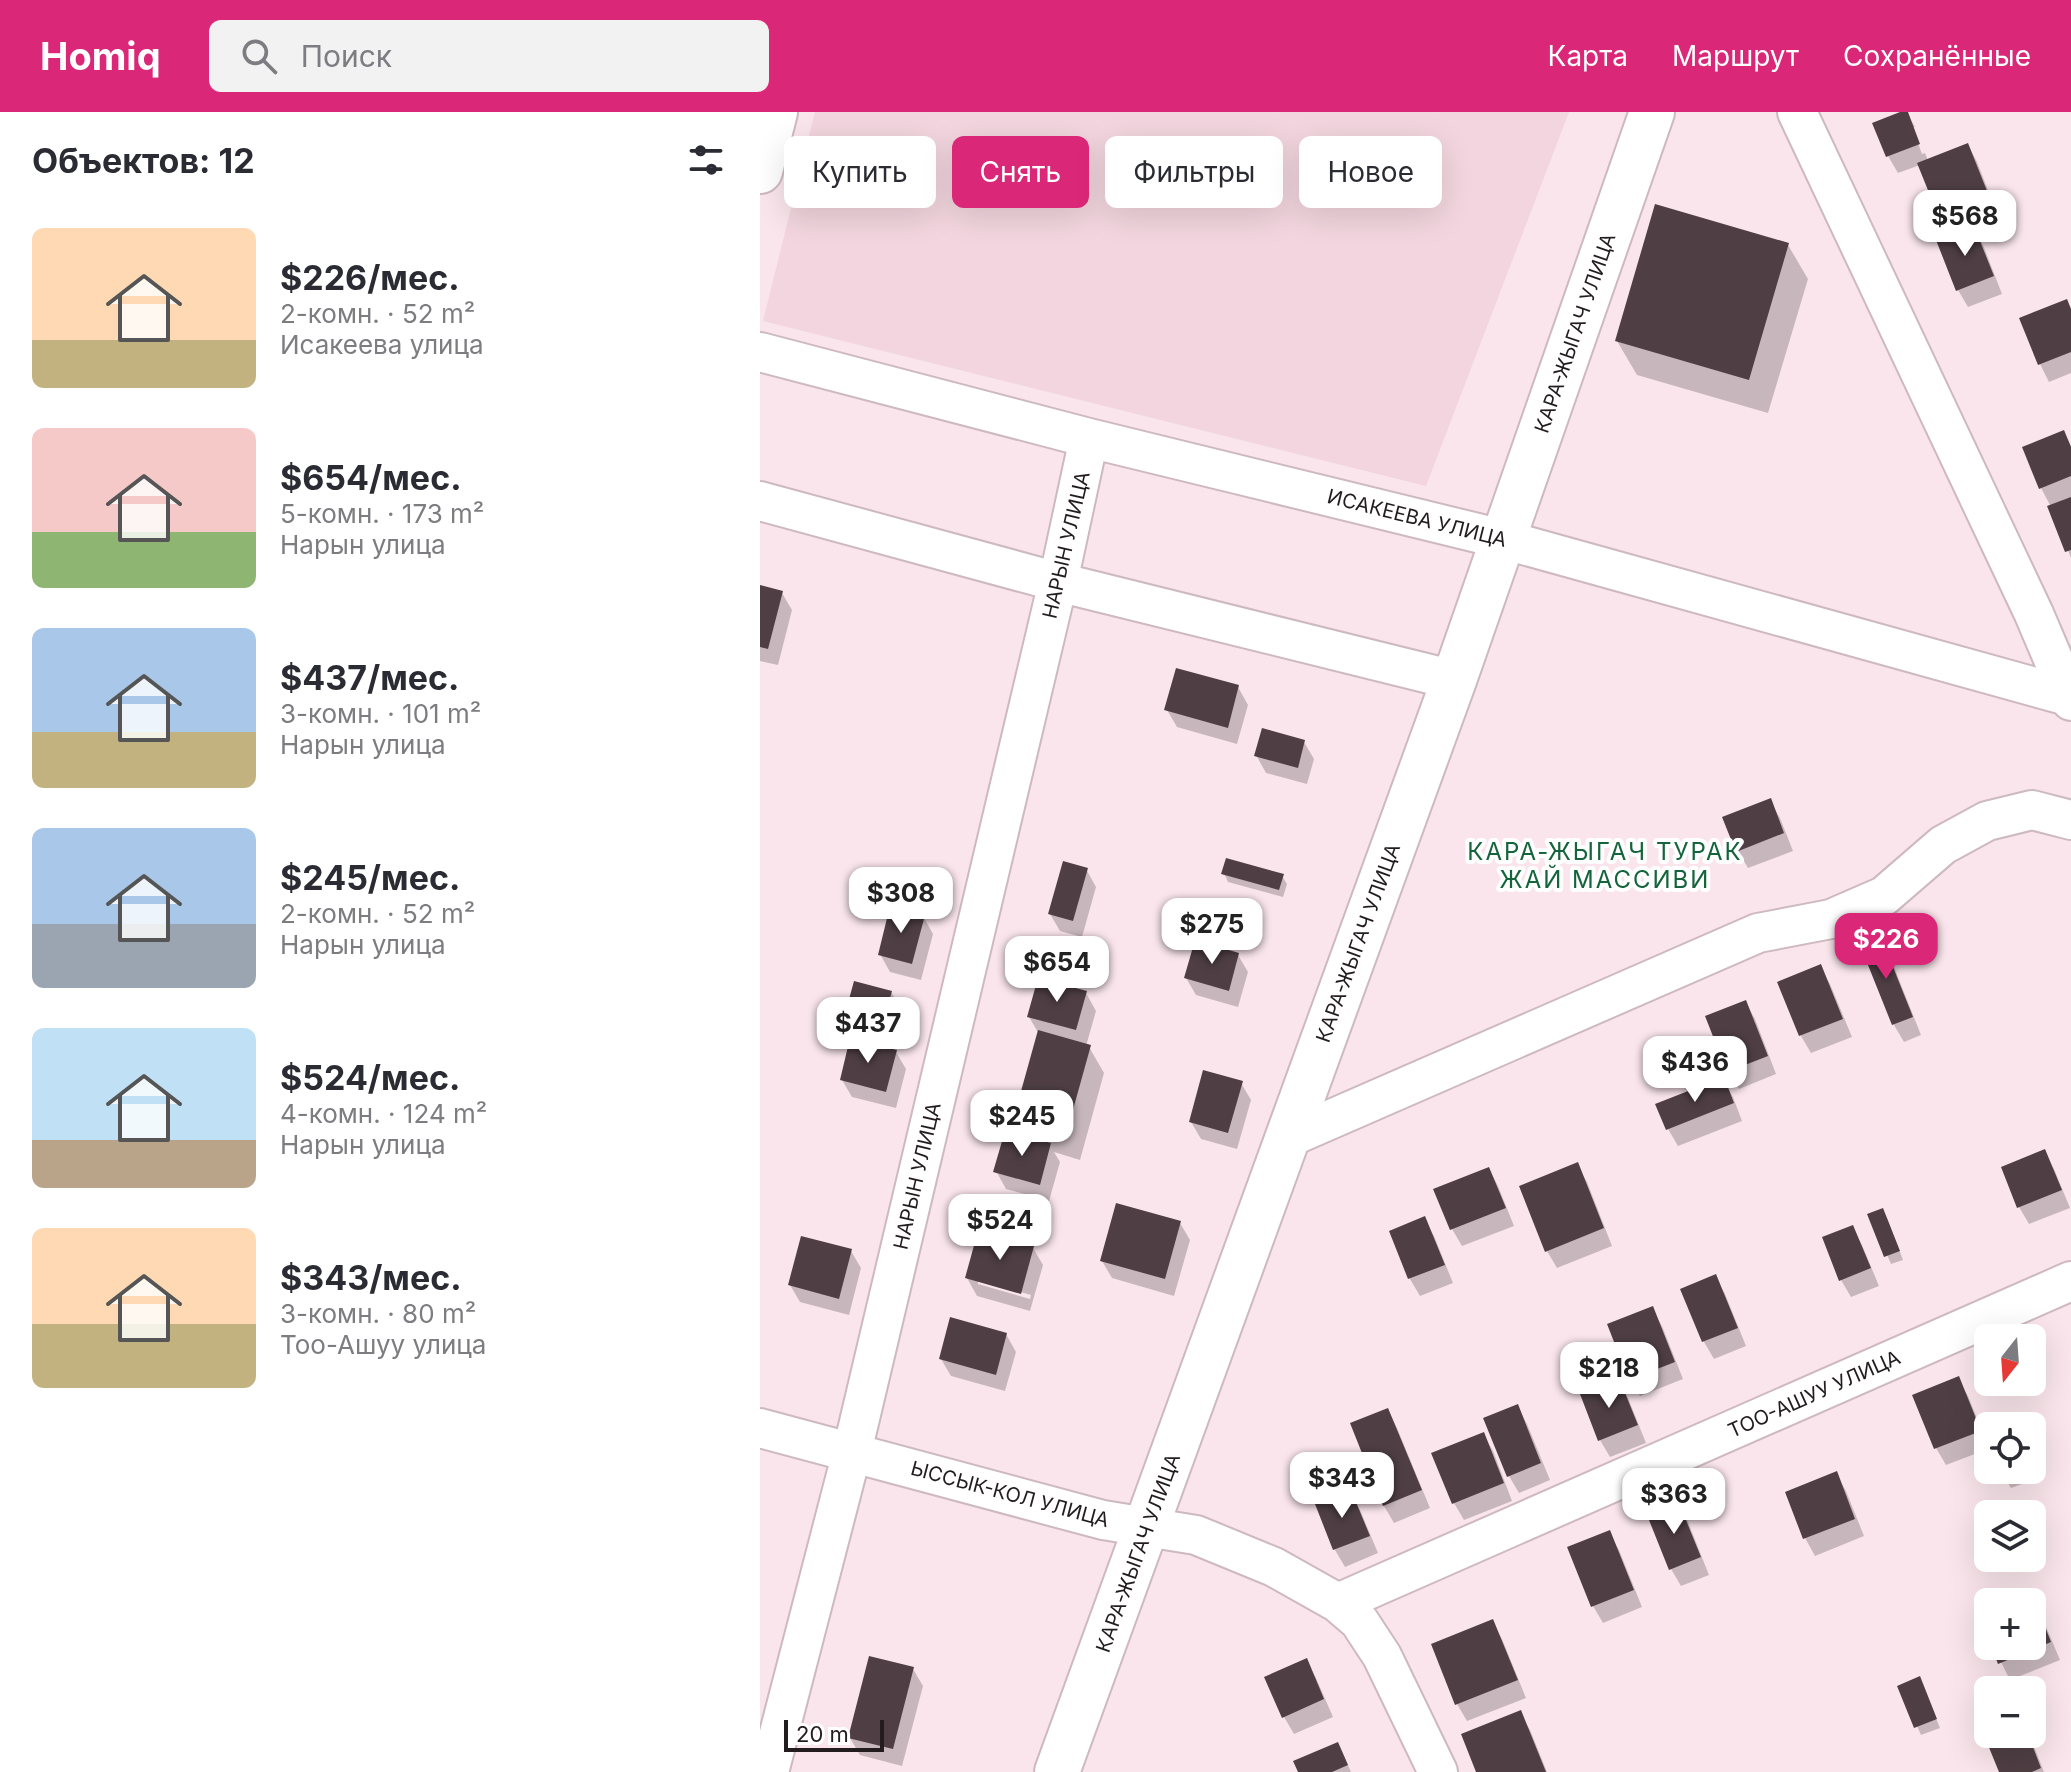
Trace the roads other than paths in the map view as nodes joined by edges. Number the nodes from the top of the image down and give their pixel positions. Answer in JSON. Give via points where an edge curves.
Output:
{"nodes":[{"id":1,"x":775,"y":112,"type":"edge"},
{"id":2,"x":1652,"y":112,"type":"edge"},
{"id":3,"x":1797,"y":112,"type":"edge"},
{"id":4,"x":760,"y":171,"type":"edge"},
{"id":5,"x":760,"y":352,"type":"edge"},
{"id":6,"x":1089,"y":438,"type":"junction"},
{"id":7,"x":760,"y":501,"type":"edge"},
{"id":8,"x":1502,"y":539,"type":"junction"},
{"id":9,"x":1058,"y":582,"type":"junction"},
{"id":10,"x":1454,"y":680,"type":"junction"},
{"id":11,"x":2070,"y":698,"type":"edge"},
{"id":12,"x":2071,"y":820,"type":"edge"},
{"id":13,"x":1288,"y":1138,"type":"junction"},
{"id":14,"x":2071,"y":1281,"type":"edge"},
{"id":15,"x":760,"y":1428,"type":"edge"},
{"id":16,"x":852,"y":1452,"type":"junction"},
{"id":17,"x":1148,"y":1527,"type":"junction"},
{"id":18,"x":1338,"y":1603,"type":"junction"},
{"id":19,"x":769,"y":1772,"type":"edge"},
{"id":20,"x":1057,"y":1772,"type":"edge"},
{"id":21,"x":1438,"y":1772,"type":"edge"}],
"edges":[{"from":1,"to":4,"type":"street"},
{"from":2,"to":8,"type":"street","name":"КАРА-ЖЫГАЧ УЛИЦА"},
{"from":3,"to":11,"type":"street"},
{"from":5,"to":6,"type":"street","name":"ИСАКЕЕВА УЛИЦА"},
{"from":6,"to":8,"type":"street","name":"ИСАКЕЕВА УЛИЦА"},
{"from":6,"to":9,"type":"street","name":"НАРЫН УЛИЦА"},
{"from":7,"to":9,"type":"street"},
{"from":8,"to":10,"type":"street","name":"КАРА-ЖЫГАЧ УЛИЦА"},
{"from":8,"to":11,"type":"street","name":"ИСАКЕЕВА УЛИЦА"},
{"from":9,"to":10,"type":"street"},
{"from":9,"to":16,"type":"street","name":"НАРЫН УЛИЦА"},
{"from":10,"to":13,"type":"street","name":"КАРА-ЖЫГАЧ УЛИЦА"},
{"from":12,"to":13,"type":"street","via":[[2032,810],[1987,821],[1943,845],[1884,896],[1831,919],[1758,933]]},
{"from":13,"to":17,"type":"street","name":"КАРА-ЖЫГАЧ УЛИЦА"},
{"from":14,"to":18,"type":"street","name":"ТОО-АШУУ УЛИЦА"},
{"from":15,"to":16,"type":"street","name":"ЫССЫК-КОЛ УЛИЦА"},
{"from":16,"to":17,"type":"street","name":"ЫССЫК-КОЛ УЛИЦА","via":[[1103,1520]]},
{"from":16,"to":19,"type":"street","name":"НАРЫН УЛИЦА"},
{"from":17,"to":18,"type":"street","name":"ЫССЫК-КОЛ УЛИЦА","via":[[1196,1535],[1274,1567]]},
{"from":17,"to":20,"type":"street","name":"КАРА-ЖЫГАЧ УЛИЦА"},
{"from":18,"to":21,"type":"street","name":"ЫССЫК-КОЛ УЛИЦА","via":[[1359,1621],[1382,1656]]}]}
